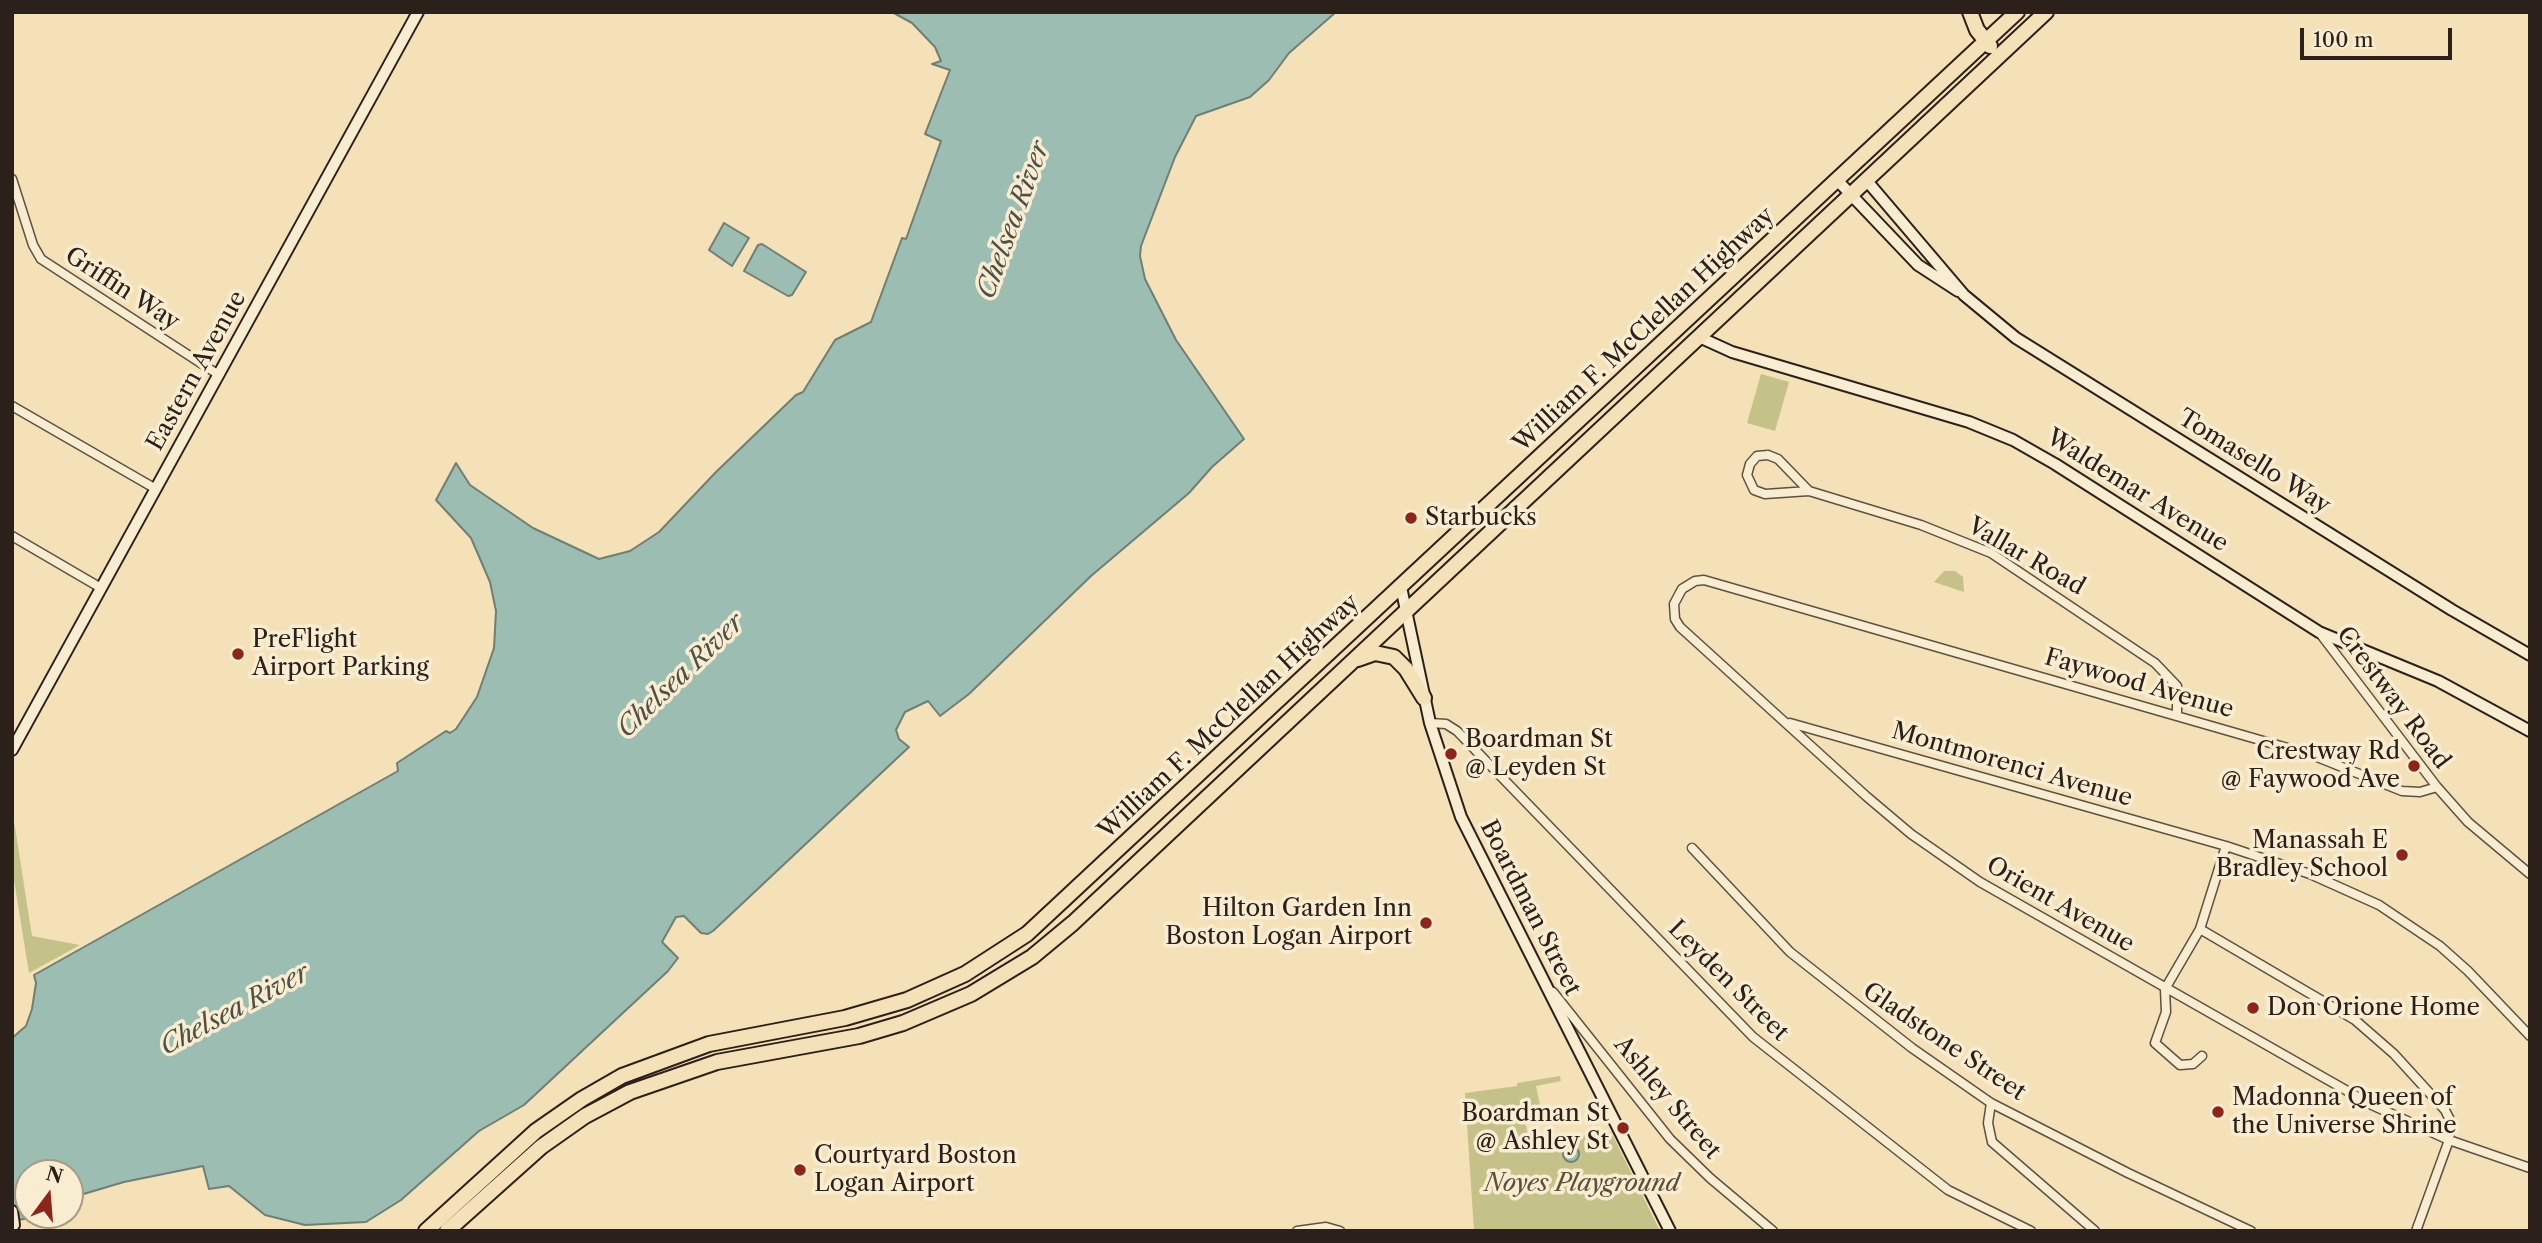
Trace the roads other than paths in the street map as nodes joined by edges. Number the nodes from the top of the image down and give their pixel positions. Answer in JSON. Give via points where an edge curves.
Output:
{"nodes":[{"id":1,"x":418,"y":12,"type":"edge"},
{"id":2,"x":1970,"y":12,"type":"edge"},
{"id":3,"x":2017,"y":12,"type":"edge"},
{"id":4,"x":2046,"y":12,"type":"edge"},
{"id":5,"x":1986,"y":41,"type":"junction"},
{"id":6,"x":1999,"y":56,"type":"junction"},
{"id":7,"x":12,"y":180,"type":"edge"},
{"id":8,"x":1838,"y":181,"type":"junction"},
{"id":9,"x":1867,"y":181,"type":"junction"},
{"id":10,"x":1851,"y":196,"type":"junction"},
{"id":11,"x":1964,"y":295,"type":"junction"},
{"id":12,"x":1699,"y":337,"type":"junction"},
{"id":13,"x":219,"y":375,"type":"junction"},
{"id":14,"x":12,"y":406,"type":"edge"},
{"id":15,"x":156,"y":489,"type":"junction"},
{"id":16,"x":1809,"y":491,"type":"junction"},
{"id":17,"x":12,"y":536,"type":"edge"},
{"id":18,"x":1704,"y":580,"type":"joint"},
{"id":19,"x":1401,"y":587,"type":"junction"},
{"id":20,"x":101,"y":588,"type":"junction"},
{"id":21,"x":1406,"y":610,"type":"junction"},
{"id":22,"x":2319,"y":632,"type":"junction"},
{"id":23,"x":2530,"y":655,"type":"edge"},
{"id":24,"x":1350,"y":663,"type":"junction"},
{"id":25,"x":1424,"y":698,"type":"junction"},
{"id":26,"x":2177,"y":714,"type":"junction"},
{"id":27,"x":1787,"y":722,"type":"junction"},
{"id":28,"x":1430,"y":723,"type":"junction"},
{"id":29,"x":2530,"y":731,"type":"edge"},
{"id":30,"x":12,"y":750,"type":"edge"},
{"id":31,"x":2437,"y":787,"type":"junction"},
{"id":32,"x":2226,"y":846,"type":"junction"},
{"id":33,"x":1692,"y":848,"type":"dead end"},
{"id":34,"x":2530,"y":874,"type":"edge"},
{"id":35,"x":2200,"y":929,"type":"junction"},
{"id":36,"x":1543,"y":979,"type":"junction"},
{"id":37,"x":2165,"y":989,"type":"junction"},
{"id":38,"x":2530,"y":1036,"type":"edge"},
{"id":39,"x":1593,"y":1040,"type":"junction"},
{"id":40,"x":1574,"y":1044,"type":"junction"},
{"id":41,"x":2202,"y":1056,"type":"dead end"},
{"id":42,"x":1991,"y":1102,"type":"junction"},
{"id":43,"x":2449,"y":1140,"type":"junction"},
{"id":44,"x":2530,"y":1168,"type":"edge"},
{"id":45,"x":12,"y":1211,"type":"edge"},
{"id":46,"x":14,"y":1224,"type":"dead end"},
{"id":47,"x":426,"y":1231,"type":"edge"},
{"id":48,"x":447,"y":1231,"type":"edge"},
{"id":49,"x":1297,"y":1231,"type":"edge"},
{"id":50,"x":1340,"y":1231,"type":"edge"},
{"id":51,"x":1670,"y":1231,"type":"edge"},
{"id":52,"x":1773,"y":1231,"type":"edge"},
{"id":53,"x":2031,"y":1231,"type":"edge"},
{"id":54,"x":2095,"y":1231,"type":"edge"},
{"id":55,"x":2251,"y":1231,"type":"edge"},
{"id":56,"x":2416,"y":1231,"type":"edge"}],
"edges":[{"from":1,"to":13,"type":"street","name":"Eastern Avenue"},
{"from":2,"to":5,"type":"highway"},
{"from":3,"to":5,"type":"highway","name":"William F. McClellan Highway"},
{"from":4,"to":6,"type":"highway","name":"William F. McClellan Highway"},
{"from":5,"to":6,"type":"highway"},
{"from":5,"to":8,"type":"highway","name":"William F. McClellan Highway"},
{"from":6,"to":9,"type":"highway","name":"William F. McClellan Highway"},
{"from":7,"to":13,"type":"street","name":"Griffin Way","via":[[41,259]]},
{"from":8,"to":10,"type":"street","name":"Tomasello Way"},
{"from":8,"to":19,"type":"highway","name":"William F. McClellan Highway"},
{"from":9,"to":10,"type":"highway","name":"William F. McClellan Highway"},
{"from":9,"to":11,"type":"street","name":"Tomasello Way"},
{"from":10,"to":11,"type":"street","name":"Tomasello Way","via":[[1918,265]]},
{"from":10,"to":12,"type":"highway","name":"William F. McClellan Highway"},
{"from":11,"to":23,"type":"street","name":"Tomasello Way","via":[[2033,350]]},
{"from":12,"to":21,"type":"highway","name":"William F. McClellan Highway"},
{"from":12,"to":22,"type":"street","name":"Waldemar Avenue","via":[[1732,352],[1976,424],[2013,440]]},
{"from":13,"to":15,"type":"street","name":"Eastern Avenue"},
{"from":14,"to":15,"type":"street"},
{"from":15,"to":20,"type":"street","name":"Eastern Avenue"},
{"from":16,"to":16,"type":"street","name":"Vallar Road","via":[[1778,459],[1768,455],[1757,456],[1747,475],[1749,484],[1759,492]]},
{"from":16,"to":26,"type":"street","name":"Vallar Road","via":[[1921,525],[1991,553],[2155,663],[2177,686]]},
{"from":17,"to":20,"type":"street"},
{"from":18,"to":26,"type":"street","name":"Faywood Avenue"},
{"from":18,"to":27,"type":"street","name":"Orient Avenue","via":[[1679,592],[1674,610],[1677,623]]},
{"from":19,"to":21,"type":"street","name":"Boardman Street"},
{"from":19,"to":47,"type":"highway","name":"William F. McClellan Highway","via":[[1063,904],[1005,950],[949,982],[890,1006],[709,1044],[622,1076],[536,1131]]},
{"from":20,"to":30,"type":"street","name":"Eastern Avenue"},
{"from":21,"to":24,"type":"highway","name":"William F. McClellan Highway"},
{"from":21,"to":25,"type":"street","name":"Boardman Street"},
{"from":22,"to":29,"type":"street","name":"Waldemar Avenue","via":[[2438,681]]},
{"from":22,"to":31,"type":"street","name":"Crestway Road"},
{"from":24,"to":25,"type":"highway","via":[[1375,653],[1391,656],[1406,669]]},
{"from":24,"to":48,"type":"highway","name":"William F. McClellan Highway","via":[[1073,923],[995,981],[894,1026],[717,1062],[630,1092],[541,1147]]},
{"from":25,"to":28,"type":"street","name":"Boardman Street"},
{"from":26,"to":31,"type":"street","name":"Faywood Avenue","via":[[2353,768],[2402,790],[2420,792]]},
{"from":27,"to":32,"type":"street","name":"Montmorenci Avenue"},
{"from":27,"to":37,"type":"street","name":"Orient Avenue","via":[[1866,796],[1949,861]]},
{"from":28,"to":36,"type":"street","name":"Boardman Street","via":[[1461,817]]},
{"from":28,"to":53,"type":"street","name":"Leyden Street","via":[[1446,724],[1457,731],[1753,1037],[1948,1190]]},
{"from":31,"to":34,"type":"street","via":[[2468,822]]},
{"from":32,"to":35,"type":"street"},
{"from":32,"to":38,"type":"street","name":"Montmorenci Avenue","via":[[2310,874],[2379,905],[2440,946]]},
{"from":33,"to":42,"type":"street","name":"Gladstone Street","via":[[1790,952],[1912,1048]]},
{"from":35,"to":37,"type":"street"},
{"from":35,"to":43,"type":"street","via":[[2371,1032],[2445,1110],[2451,1122]]},
{"from":36,"to":39,"type":"street","name":"Ashley Street"},
{"from":36,"to":40,"type":"street","name":"Boardman Street"},
{"from":37,"to":41,"type":"street","via":[[2166,1012],[2155,1043],[2180,1065],[2193,1064]]},
{"from":37,"to":43,"type":"street","name":"Orient Avenue","via":[[2372,1105]]},
{"from":39,"to":40,"type":"street"},
{"from":39,"to":52,"type":"street","name":"Ashley Street","via":[[1670,1139]]},
{"from":40,"to":51,"type":"street","name":"Boardman Street"},
{"from":42,"to":54,"type":"street","via":[[1992,1142]]},
{"from":42,"to":55,"type":"street","name":"Gladstone Street"},
{"from":43,"to":44,"type":"street","name":"Orient Avenue"},
{"from":43,"to":56,"type":"street"},
{"from":45,"to":46,"type":"street"},
{"from":49,"to":50,"type":"street","via":[[1326,1227]]}]}
